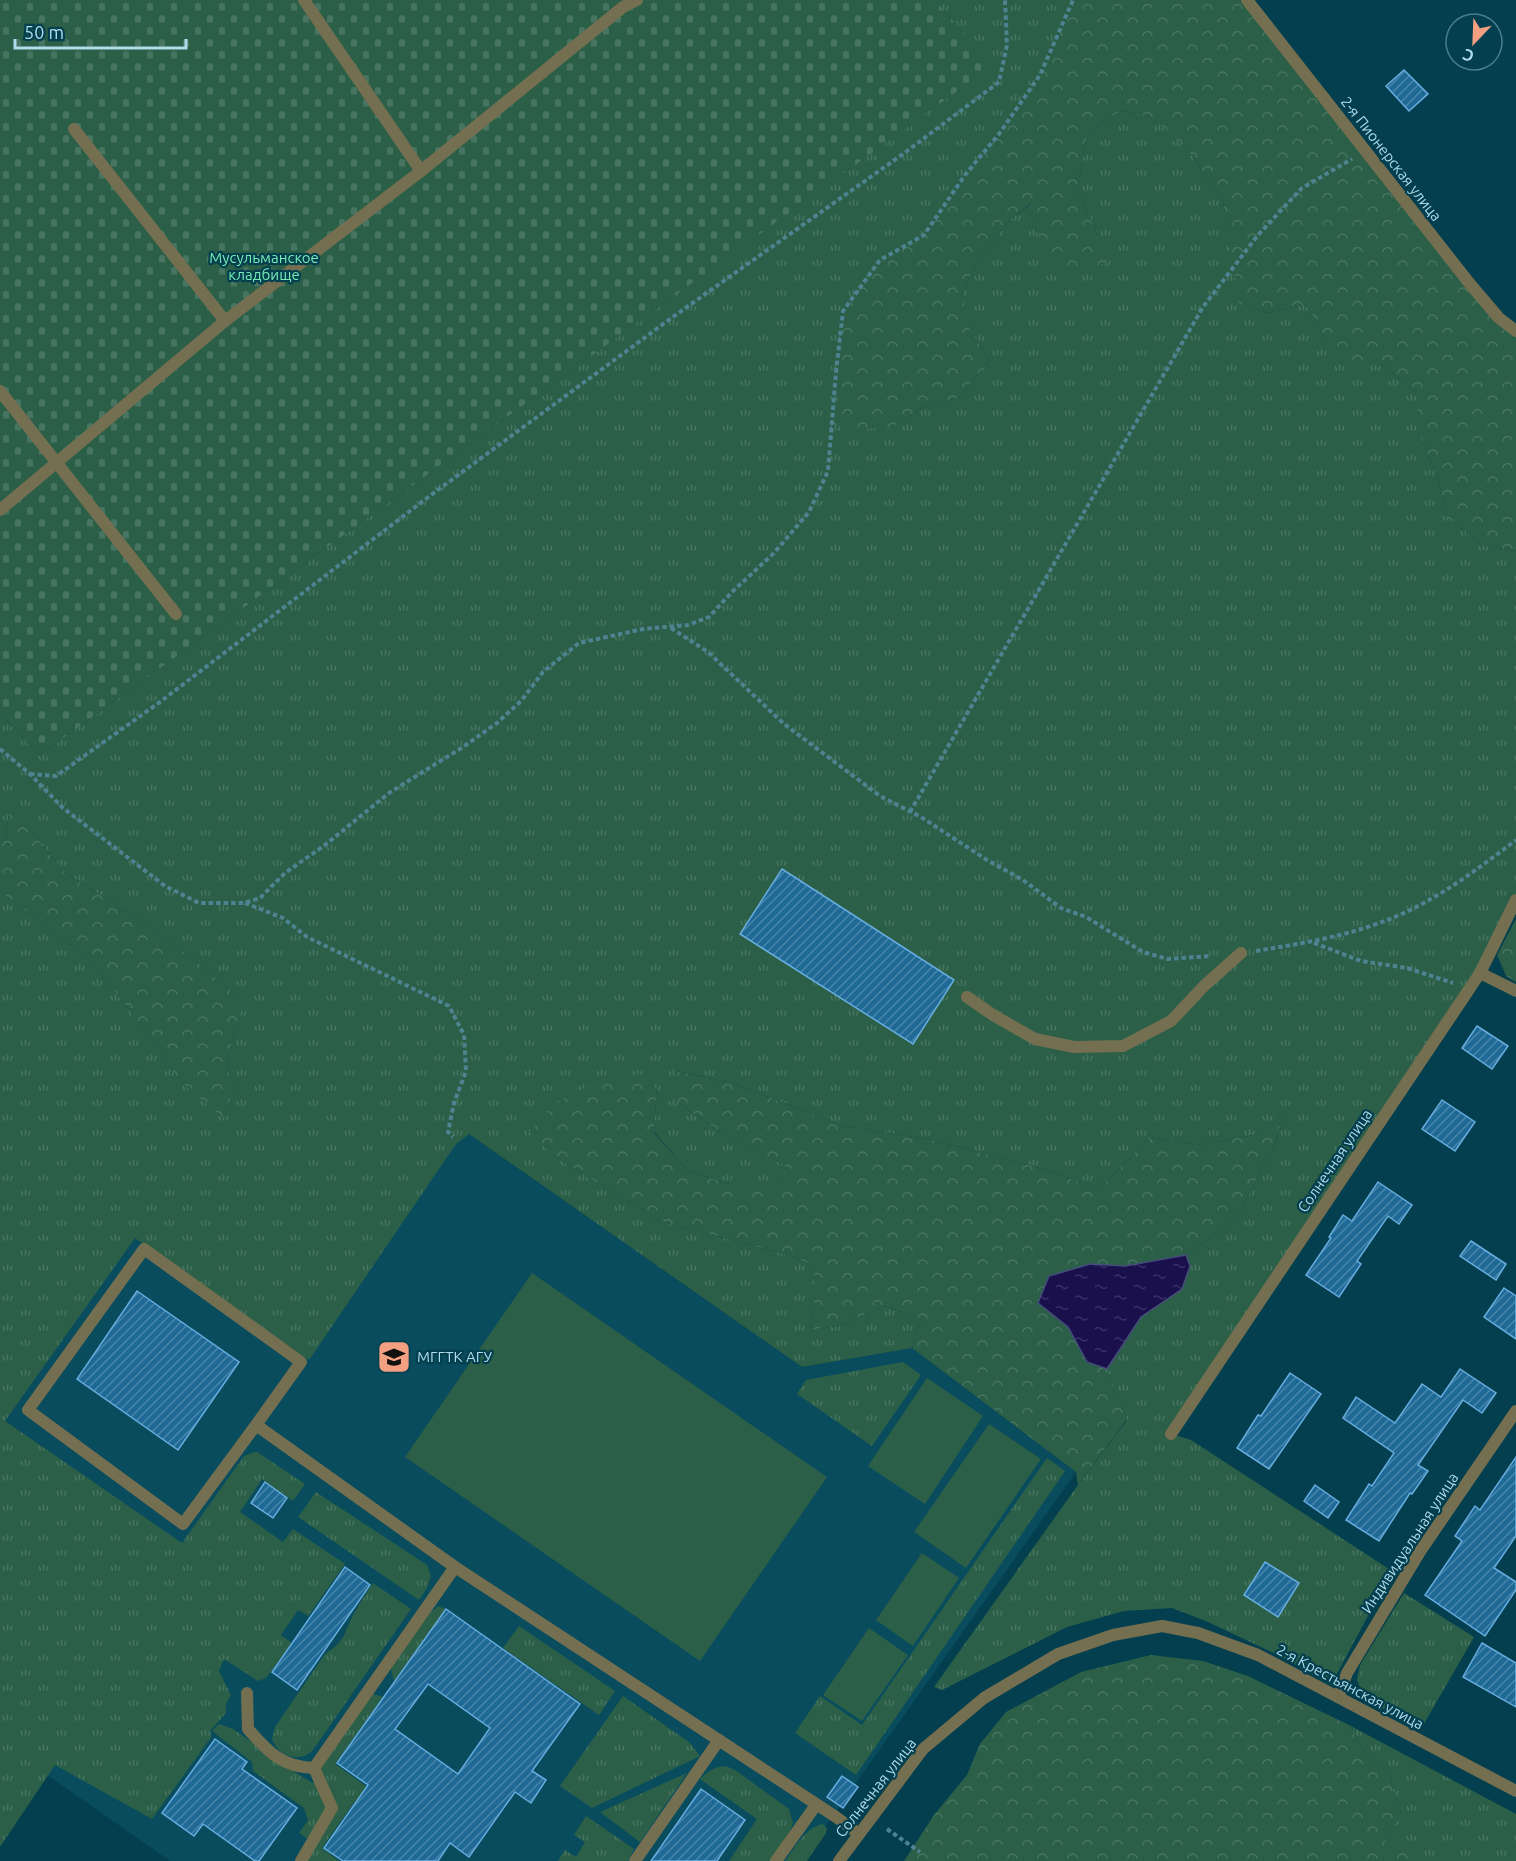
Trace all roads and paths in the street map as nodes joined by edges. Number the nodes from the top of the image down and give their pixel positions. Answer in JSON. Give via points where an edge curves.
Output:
{"nodes":[{"id":1,"x":304,"y":0,"type":"edge"},
{"id":2,"x":637,"y":0,"type":"edge"},
{"id":3,"x":1005,"y":0,"type":"edge"},
{"id":4,"x":1073,"y":0,"type":"edge"},
{"id":5,"x":1247,"y":0,"type":"edge"},
{"id":6,"x":74,"y":129,"type":"dead end"},
{"id":7,"x":1366,"y":152,"type":"junction"},
{"id":8,"x":421,"y":171,"type":"junction"},
{"id":9,"x":225,"y":321,"type":"junction"},
{"id":10,"x":1516,"y":331,"type":"edge"},
{"id":11,"x":0,"y":391,"type":"edge"},
{"id":12,"x":57,"y":463,"type":"junction"},
{"id":13,"x":0,"y":510,"type":"edge"},
{"id":14,"x":176,"y":614,"type":"dead end"},
{"id":15,"x":669,"y":628,"type":"junction"},
{"id":16,"x":0,"y":749,"type":"edge"},
{"id":17,"x":30,"y":774,"type":"junction"},
{"id":18,"x":910,"y":812,"type":"junction"},
{"id":19,"x":1516,"y":840,"type":"edge"},
{"id":20,"x":1516,"y":900,"type":"edge"},
{"id":21,"x":244,"y":903,"type":"junction"},
{"id":22,"x":1313,"y":942,"type":"junction"},
{"id":23,"x":1241,"y":953,"type":"junction"},
{"id":24,"x":1480,"y":973,"type":"junction"},
{"id":25,"x":1516,"y":991,"type":"edge"},
{"id":26,"x":1466,"y":992,"type":"junction"},
{"id":27,"x":967,"y":997,"type":"dead end"},
{"id":28,"x":453,"y":1137,"type":"dead end"},
{"id":29,"x":1516,"y":1412,"type":"edge"},
{"id":30,"x":256,"y":1425,"type":"junction"},
{"id":31,"x":1171,"y":1434,"type":"dead end"},
{"id":32,"x":455,"y":1567,"type":"junction"},
{"id":33,"x":1162,"y":1626,"type":"joint"},
{"id":34,"x":247,"y":1693,"type":"dead end"},
{"id":35,"x":1338,"y":1696,"type":"junction"},
{"id":36,"x":718,"y":1740,"type":"junction"},
{"id":37,"x":314,"y":1767,"type":"junction"},
{"id":38,"x":1516,"y":1791,"type":"edge"},
{"id":39,"x":816,"y":1804,"type":"junction"},
{"id":40,"x":887,"y":1829,"type":"dead end"},
{"id":41,"x":859,"y":1834,"type":"junction"},
{"id":42,"x":920,"y":1852,"type":"dead end"},
{"id":43,"x":301,"y":1861,"type":"edge"},
{"id":44,"x":635,"y":1861,"type":"edge"},
{"id":45,"x":776,"y":1861,"type":"edge"},
{"id":46,"x":839,"y":1861,"type":"edge"}],
"edges":[{"from":1,"to":8,"type":"street"},
{"from":2,"to":8,"type":"street","via":[[623,7]]},
{"from":3,"to":17,"type":"path","via":[[1007,45],[999,82],[670,319],[160,702],[56,776]]},
{"from":4,"to":15,"type":"path","via":[[1040,75],[999,134],[924,235],[880,260],[843,311],[828,471],[809,512],[774,554],[709,616]]},
{"from":5,"to":7,"type":"street","name":"2-я Пионерская улица"},
{"from":6,"to":9,"type":"street"},
{"from":7,"to":10,"type":"street","name":"2-я Пионерская улица","via":[[1470,284]]},
{"from":7,"to":18,"type":"path","via":[[1302,188],[1258,235],[1203,307]]},
{"from":8,"to":9,"type":"street"},
{"from":9,"to":12,"type":"street"},
{"from":11,"to":12,"type":"street"},
{"from":12,"to":13,"type":"street"},
{"from":12,"to":14,"type":"street"},
{"from":15,"to":18,"type":"path","via":[[708,652],[784,724],[880,796]]},
{"from":15,"to":21,"type":"path","via":[[644,629],[579,643],[543,672],[521,701],[497,723],[389,793],[285,873],[260,898]]},
{"from":16,"to":17,"type":"path"},
{"from":17,"to":21,"type":"path","via":[[63,808],[165,886],[199,903]]},
{"from":18,"to":23,"type":"path","via":[[1023,880],[1061,908],[1086,917],[1143,952],[1168,959]]},
{"from":19,"to":22,"type":"path","via":[[1438,896],[1383,921]]},
{"from":20,"to":24,"type":"street","name":"Солнечная улица"},
{"from":21,"to":28,"type":"path","via":[[283,918],[307,937],[449,1006],[464,1035],[466,1071],[448,1132]]},
{"from":22,"to":23,"type":"path"},
{"from":22,"to":26,"type":"path","via":[[1361,961],[1450,980]]},
{"from":23,"to":27,"type":"street","via":[[1172,1021],[1123,1046],[1074,1047],[1035,1039]]},
{"from":24,"to":25,"type":"street"},
{"from":24,"to":26,"type":"street","name":"Солнечная улица"},
{"from":26,"to":31,"type":"street","name":"Солнечная улица"},
{"from":29,"to":35,"type":"street","name":"Индивидуальная улица","via":[[1421,1550],[1347,1673]]},
{"from":30,"to":30,"type":"street","via":[[183,1524],[28,1410],[144,1249],[301,1362]]},
{"from":30,"to":32,"type":"street"},
{"from":32,"to":36,"type":"street"},
{"from":32,"to":37,"type":"street"},
{"from":33,"to":35,"type":"street","name":"2-я Крестьянская улица","via":[[1198,1633],[1258,1655]]},
{"from":33,"to":41,"type":"street","name":"Солнечная улица","via":[[1113,1635],[1058,1654],[984,1698],[923,1749]]},
{"from":34,"to":37,"type":"street","via":[[248,1729],[266,1750],[299,1767]]},
{"from":35,"to":38,"type":"street","name":"2-я Крестьянская улица"},
{"from":36,"to":39,"type":"street"},
{"from":36,"to":44,"type":"street"},
{"from":37,"to":43,"type":"street","via":[[332,1808]]},
{"from":39,"to":41,"type":"street"},
{"from":39,"to":45,"type":"street"},
{"from":40,"to":42,"type":"path"},
{"from":41,"to":46,"type":"street","name":"Солнечная улица"}]}
